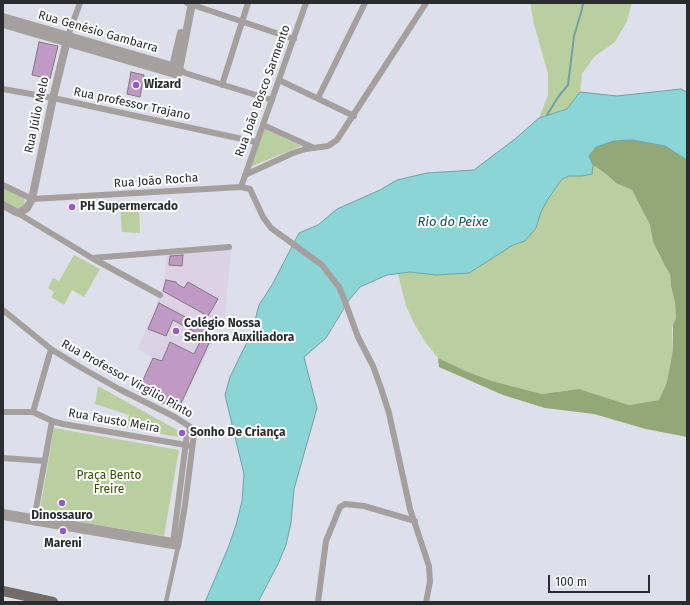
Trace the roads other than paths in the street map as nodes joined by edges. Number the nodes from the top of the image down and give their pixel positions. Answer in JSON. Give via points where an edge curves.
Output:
{"nodes":[{"id":1,"x":80,"y":3,"type":"edge"},
{"id":2,"x":189,"y":3,"type":"edge"},
{"id":3,"x":248,"y":3,"type":"edge"},
{"id":4,"x":306,"y":3,"type":"edge"},
{"id":5,"x":365,"y":3,"type":"edge"},
{"id":6,"x":426,"y":3,"type":"edge"},
{"id":7,"x":3,"y":17,"type":"edge"},
{"id":8,"x":242,"y":21,"type":"junction"},
{"id":9,"x":3,"y":24,"type":"edge"},
{"id":10,"x":294,"y":39,"type":"junction"},
{"id":11,"x":68,"y":40,"type":"junction"},
{"id":12,"x":177,"y":71,"type":"junction"},
{"id":13,"x":279,"y":80,"type":"junction"},
{"id":14,"x":222,"y":85,"type":"junction"},
{"id":15,"x":3,"y":89,"type":"edge"},
{"id":16,"x":53,"y":98,"type":"junction"},
{"id":17,"x":318,"y":98,"type":"junction"},
{"id":18,"x":272,"y":100,"type":"junction"},
{"id":19,"x":354,"y":116,"type":"junction"},
{"id":20,"x":263,"y":125,"type":"junction"},
{"id":21,"x":256,"y":142,"type":"junction"},
{"id":22,"x":314,"y":148,"type":"junction"},
{"id":23,"x":245,"y":175,"type":"junction"},
{"id":24,"x":3,"y":185,"type":"edge"},
{"id":25,"x":241,"y":187,"type":"junction"},
{"id":26,"x":32,"y":200,"type":"junction"},
{"id":27,"x":3,"y":204,"type":"edge"},
{"id":28,"x":16,"y":212,"type":"junction"},
{"id":29,"x":228,"y":246,"type":"dead end"},
{"id":30,"x":92,"y":258,"type":"junction"},
{"id":31,"x":160,"y":295,"type":"dead end"},
{"id":32,"x":3,"y":310,"type":"edge"},
{"id":33,"x":51,"y":349,"type":"junction"},
{"id":34,"x":3,"y":412,"type":"edge"},
{"id":35,"x":33,"y":412,"type":"junction"},
{"id":36,"x":52,"y":421,"type":"junction"},
{"id":37,"x":189,"y":445,"type":"junction"},
{"id":38,"x":3,"y":458,"type":"edge"},
{"id":39,"x":44,"y":461,"type":"junction"},
{"id":40,"x":3,"y":512,"type":"edge"},
{"id":41,"x":3,"y":517,"type":"edge"},
{"id":42,"x":34,"y":520,"type":"junction"},
{"id":43,"x":415,"y":521,"type":"junction"},
{"id":44,"x":176,"y":544,"type":"junction"},
{"id":45,"x":3,"y":591,"type":"edge"},
{"id":46,"x":53,"y":602,"type":"edge"},
{"id":47,"x":166,"y":602,"type":"edge"},
{"id":48,"x":318,"y":602,"type":"edge"},
{"id":49,"x":426,"y":602,"type":"edge"}],
"edges":[{"from":1,"to":11,"type":"street"},
{"from":2,"to":8,"type":"street"},
{"from":2,"to":12,"type":"street"},
{"from":3,"to":8,"type":"street"},
{"from":4,"to":10,"type":"street","name":"Rua João Bosco Sarmento"},
{"from":5,"to":17,"type":"street"},
{"from":6,"to":19,"type":"street"},
{"from":7,"to":11,"type":"street","name":"Rua Genésio Gambarra"},
{"from":8,"to":10,"type":"street"},
{"from":8,"to":14,"type":"street"},
{"from":9,"to":11,"type":"street","name":"Rua Genésio Gambarra"},
{"from":10,"to":13,"type":"street","name":"Rua João Bosco Sarmento"},
{"from":11,"to":12,"type":"street","name":"Rua Genésio Gambarra"},
{"from":11,"to":16,"type":"street","name":"Rua Júlio Melo"},
{"from":12,"to":14,"type":"street","name":"Rua Genésio Gambarra"},
{"from":13,"to":17,"type":"street"},
{"from":13,"to":18,"type":"street","name":"Rua João Bosco Sarmento"},
{"from":14,"to":18,"type":"street","name":"Rua Genésio Gambarra"},
{"from":15,"to":16,"type":"street","name":"Rua professor Trajano"},
{"from":16,"to":21,"type":"street","name":"Rua professor Trajano"},
{"from":16,"to":26,"type":"street","name":"Rua Júlio Melo"},
{"from":17,"to":19,"type":"street"},
{"from":18,"to":20,"type":"street","name":"Rua João Bosco Sarmento"},
{"from":19,"to":22,"type":"street","via":[[337,140],[328,146]]},
{"from":20,"to":21,"type":"street","name":"Rua João Bosco Sarmento"},
{"from":20,"to":22,"type":"street"},
{"from":21,"to":23,"type":"street","name":"Rua João Bosco Sarmento"},
{"from":22,"to":23,"type":"street","via":[[293,153]]},
{"from":23,"to":25,"type":"street","name":"Rua João Bosco Sarmento"},
{"from":24,"to":26,"type":"street"},
{"from":25,"to":26,"type":"street","name":"Rua João Rocha"},
{"from":25,"to":43,"type":"street","via":[[250,189],[271,228],[322,265],[339,287],[381,388]]},
{"from":26,"to":28,"type":"street","via":[[27,208]]},
{"from":27,"to":28,"type":"street"},
{"from":28,"to":30,"type":"street"},
{"from":29,"to":30,"type":"street"},
{"from":30,"to":31,"type":"street"},
{"from":32,"to":33,"type":"street","name":"Rua Professor Virgílio Pinto"},
{"from":33,"to":35,"type":"street"},
{"from":33,"to":37,"type":"street","name":"Rua Professor Virgílio Pinto","via":[[119,389],[175,417],[192,431]]},
{"from":34,"to":35,"type":"street"},
{"from":35,"to":36,"type":"street","name":"Rua Fausto Meira"},
{"from":36,"to":37,"type":"street","name":"Rua Fausto Meira"},
{"from":36,"to":39,"type":"street"},
{"from":37,"to":44,"type":"street"},
{"from":38,"to":39,"type":"street"},
{"from":39,"to":42,"type":"street"},
{"from":40,"to":42,"type":"street"},
{"from":41,"to":42,"type":"street"},
{"from":42,"to":44,"type":"street"},
{"from":43,"to":48,"type":"street","via":[[364,506],[345,504],[340,507],[326,541]]},
{"from":43,"to":49,"type":"street","via":[[430,573]]},
{"from":44,"to":47,"type":"street"},
{"from":45,"to":46,"type":"main road"}]}
